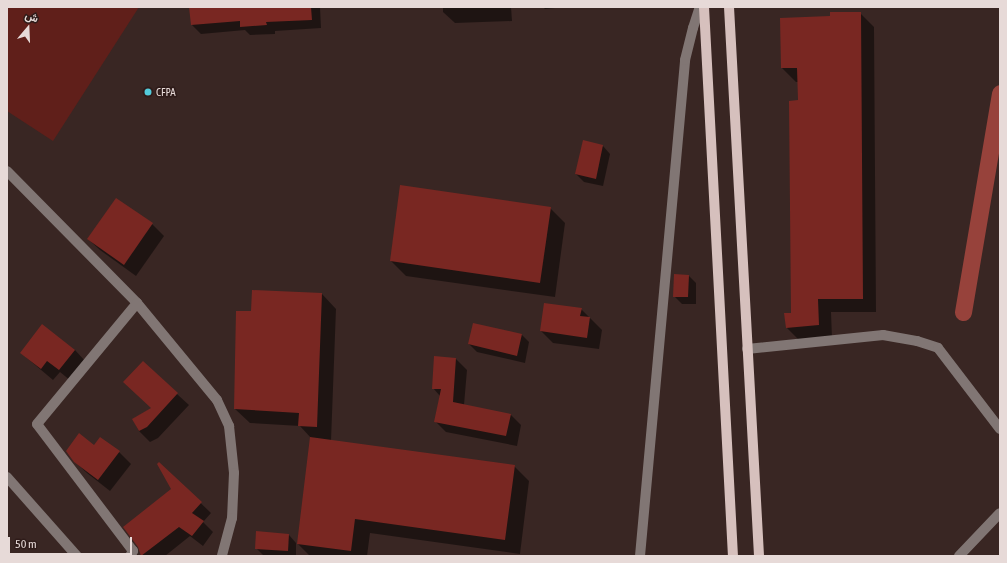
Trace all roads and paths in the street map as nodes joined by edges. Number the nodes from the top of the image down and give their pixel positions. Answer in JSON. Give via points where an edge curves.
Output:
{"nodes":[{"id":1,"x":700,"y":7,"type":"edge"},
{"id":2,"x":704,"y":7,"type":"edge"},
{"id":3,"x":729,"y":7,"type":"edge"},
{"id":4,"x":7,"y":171,"type":"edge"},
{"id":5,"x":137,"y":303,"type":"junction"},
{"id":6,"x":747,"y":349,"type":"junction"},
{"id":7,"x":1000,"y":429,"type":"edge"},
{"id":8,"x":7,"y":476,"type":"edge"},
{"id":9,"x":1000,"y":513,"type":"edge"},
{"id":10,"x":77,"y":556,"type":"edge"},
{"id":11,"x":130,"y":556,"type":"edge"},
{"id":12,"x":222,"y":556,"type":"edge"},
{"id":13,"x":640,"y":556,"type":"edge"},
{"id":14,"x":733,"y":556,"type":"edge"},
{"id":15,"x":759,"y":556,"type":"edge"},
{"id":16,"x":960,"y":556,"type":"edge"}],
"edges":[{"from":1,"to":13,"type":"street","via":[[685,60]]},
{"from":2,"to":14,"type":"main road"},
{"from":3,"to":6,"type":"main road"},
{"from":4,"to":5,"type":"street"},
{"from":5,"to":11,"type":"street","via":[[36,424],[133,551]]},
{"from":5,"to":12,"type":"street","via":[[218,400],[229,426],[233,453],[234,494],[232,518]]},
{"from":6,"to":7,"type":"street","via":[[883,335],[917,341],[938,348]]},
{"from":6,"to":15,"type":"main road"},
{"from":8,"to":10,"type":"street"},
{"from":9,"to":16,"type":"street"}]}
